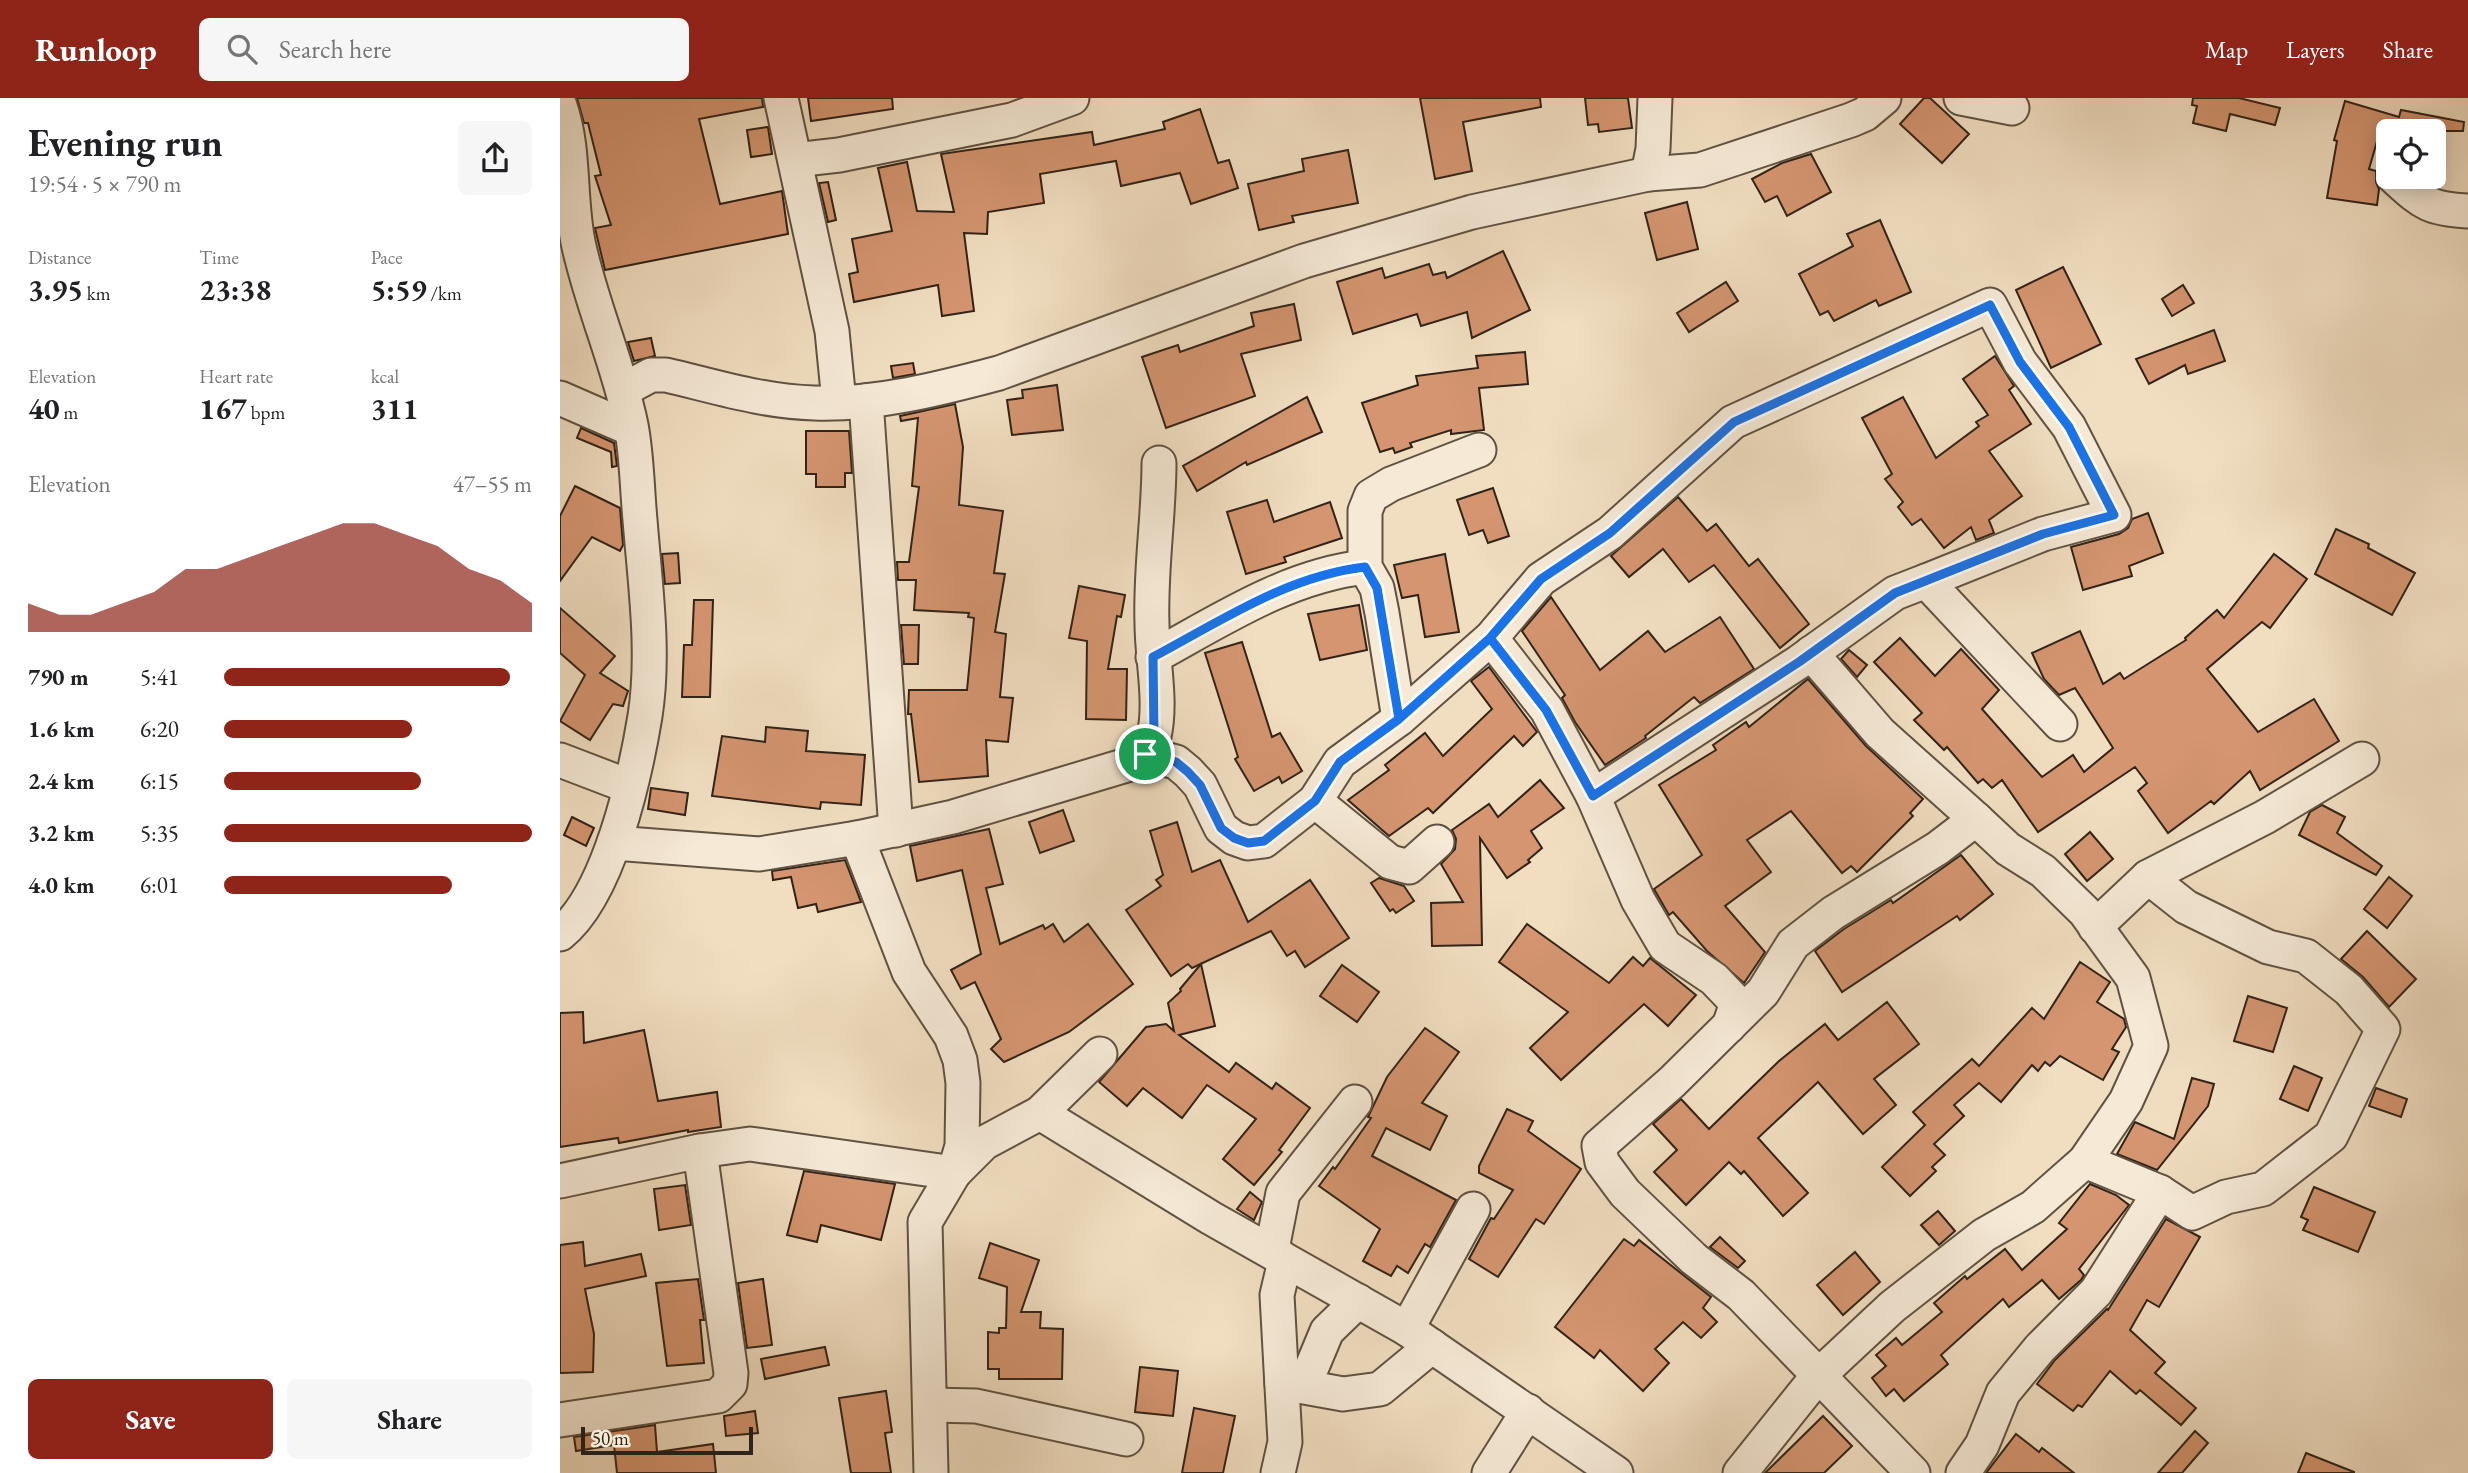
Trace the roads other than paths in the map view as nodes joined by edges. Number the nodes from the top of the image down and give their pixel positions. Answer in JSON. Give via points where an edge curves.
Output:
{"nodes":[{"id":1,"x":781,"y":98,"type":"edge"},
{"id":2,"x":1072,"y":98,"type":"edge"},
{"id":3,"x":1655,"y":98,"type":"edge"},
{"id":4,"x":1884,"y":98,"type":"edge"},
{"id":5,"x":1961,"y":98,"type":"edge"},
{"id":6,"x":560,"y":106,"type":"edge"},
{"id":7,"x":2012,"y":108,"type":"dead end"},
{"id":8,"x":1010,"y":109,"type":"edge"},
{"id":9,"x":795,"y":160,"type":"junction"},
{"id":10,"x":1648,"y":174,"type":"junction"},
{"id":11,"x":2408,"y":189,"type":"edge"},
{"id":12,"x":2468,"y":211,"type":"edge"},
{"id":13,"x":623,"y":390,"type":"junction"},
{"id":14,"x":560,"y":398,"type":"edge"},
{"id":15,"x":852,"y":402,"type":"junction"},
{"id":16,"x":632,"y":429,"type":"junction"},
{"id":17,"x":1479,"y":450,"type":"dead end"},
{"id":18,"x":1159,"y":463,"type":"dead end"},
{"id":19,"x":1365,"y":567,"type":"junction"},
{"id":20,"x":1926,"y":581,"type":"junction"},
{"id":21,"x":1490,"y":638,"type":"junction"},
{"id":22,"x":1811,"y":653,"type":"junction"},
{"id":23,"x":1153,"y":657,"type":"junction"},
{"id":24,"x":1399,"y":719,"type":"junction"},
{"id":25,"x":2060,"y":724,"type":"dead end"},
{"id":26,"x":1145,"y":754,"type":"junction"},
{"id":27,"x":2362,"y":759,"type":"dead end"},
{"id":28,"x":560,"y":760,"type":"edge"},
{"id":29,"x":628,"y":786,"type":"junction"},
{"id":30,"x":1593,"y":796,"type":"junction"},
{"id":31,"x":1315,"y":801,"type":"junction"},
{"id":32,"x":1976,"y":819,"type":"junction"},
{"id":33,"x":896,"y":830,"type":"junction"},
{"id":34,"x":857,"y":838,"type":"junction"},
{"id":35,"x":1437,"y":842,"type":"dead end"},
{"id":36,"x":614,"y":843,"type":"junction"},
{"id":37,"x":2148,"y":877,"type":"junction"},
{"id":38,"x":2095,"y":927,"type":"junction"},
{"id":39,"x":560,"y":934,"type":"edge"},
{"id":40,"x":1729,"y":1026,"type":"junction"},
{"id":41,"x":1101,"y":1054,"type":"dead end"},
{"id":42,"x":1355,"y":1102,"type":"dead end"},
{"id":43,"x":1040,"y":1113,"type":"junction"},
{"id":44,"x":700,"y":1151,"type":"junction"},
{"id":45,"x":2085,"y":1161,"type":"junction"},
{"id":46,"x":954,"y":1173,"type":"junction"},
{"id":47,"x":560,"y":1181,"type":"edge"},
{"id":48,"x":2160,"y":1192,"type":"junction"},
{"id":49,"x":1473,"y":1209,"type":"dead end"},
{"id":50,"x":1285,"y":1261,"type":"junction"},
{"id":51,"x":1358,"y":1301,"type":"junction"},
{"id":52,"x":1419,"y":1337,"type":"junction"},
{"id":53,"x":1817,"y":1377,"type":"junction"},
{"id":54,"x":1293,"y":1385,"type":"junction"},
{"id":55,"x":930,"y":1405,"type":"junction"},
{"id":56,"x":1528,"y":1411,"type":"junction"},
{"id":57,"x":560,"y":1420,"type":"edge"},
{"id":58,"x":1126,"y":1439,"type":"dead end"},
{"id":59,"x":931,"y":1473,"type":"edge"},
{"id":60,"x":1278,"y":1473,"type":"edge"},
{"id":61,"x":1489,"y":1473,"type":"edge"},
{"id":62,"x":1616,"y":1473,"type":"edge"},
{"id":63,"x":1740,"y":1473,"type":"edge"},
{"id":64,"x":1913,"y":1473,"type":"edge"},
{"id":65,"x":1962,"y":1473,"type":"edge"}],
"edges":[{"from":1,"to":9,"type":"street"},
{"from":2,"to":8,"type":"street"},
{"from":3,"to":10,"type":"street"},
{"from":4,"to":10,"type":"street","via":[[1851,121],[1700,170]]},
{"from":5,"to":7,"type":"street"},
{"from":6,"to":13,"type":"street","via":[[572,158],[578,238]]},
{"from":8,"to":9,"type":"street","via":[[839,155]]},
{"from":9,"to":15,"type":"street"},
{"from":10,"to":15,"type":"street","via":[[1472,212],[1304,261],[999,373]]},
{"from":11,"to":12,"type":"street","via":[[2436,209]]},
{"from":13,"to":15,"type":"street","via":[[651,376],[666,376],[773,399]]},
{"from":13,"to":16,"type":"street"},
{"from":14,"to":16,"type":"street"},
{"from":15,"to":33,"type":"street"},
{"from":16,"to":29,"type":"street","via":[[648,615],[645,715]]},
{"from":17,"to":19,"type":"street","via":[[1371,496],[1365,511]]},
{"from":18,"to":23,"type":"street"},
{"from":19,"to":23,"type":"street","via":[[1334,571],[1279,590]]},
{"from":19,"to":24,"type":"street","via":[[1380,600]]},
{"from":20,"to":21,"type":"street","via":[[2043,534],[2114,515],[2069,427],[2020,362],[1990,305],[1734,422],[1610,533],[1541,579]]},
{"from":20,"to":22,"type":"street","via":[[1895,593]]},
{"from":20,"to":25,"type":"street"},
{"from":21,"to":24,"type":"street"},
{"from":21,"to":30,"type":"street","via":[[1546,710]]},
{"from":22,"to":30,"type":"street"},
{"from":22,"to":32,"type":"street","via":[[1880,733]]},
{"from":23,"to":26,"type":"street","via":[[1154,737]]},
{"from":24,"to":31,"type":"street","via":[[1340,762]]},
{"from":26,"to":31,"type":"street","via":[[1176,762],[1188,772],[1200,785],[1221,828],[1248,843],[1264,841]]},
{"from":26,"to":33,"type":"street","via":[[1130,764]]},
{"from":27,"to":37,"type":"street","via":[[2265,817]]},
{"from":28,"to":29,"type":"street"},
{"from":29,"to":36,"type":"street"},
{"from":30,"to":40,"type":"street","via":[[1633,890],[1665,946],[1714,979],[1737,1003]]},
{"from":31,"to":35,"type":"street","via":[[1390,862],[1409,867]]},
{"from":32,"to":38,"type":"street","via":[[2008,849],[2043,871]]},
{"from":32,"to":40,"type":"street","via":[[1793,944],[1763,992]]},
{"from":33,"to":34,"type":"street"},
{"from":34,"to":36,"type":"street","via":[[759,854]]},
{"from":34,"to":46,"type":"street","via":[[909,972],[951,1036],[960,1060],[962,1146]]},
{"from":36,"to":39,"type":"street","via":[[599,883]]},
{"from":37,"to":38,"type":"street"},
{"from":37,"to":48,"type":"street","via":[[2186,907],[2268,947],[2306,956],[2349,990],[2383,1028],[2331,1136],[2263,1189],[2226,1196],[2192,1213]]},
{"from":38,"to":45,"type":"street","via":[[2133,978],[2151,1046],[2126,1101]]},
{"from":40,"to":53,"type":"street","via":[[1599,1146],[1602,1162],[1625,1193],[1694,1259],[1741,1294]]},
{"from":41,"to":43,"type":"street"},
{"from":42,"to":50,"type":"street","via":[[1283,1194],[1272,1249]]},
{"from":43,"to":46,"type":"street","via":[[984,1143]]},
{"from":43,"to":50,"type":"street"},
{"from":44,"to":46,"type":"street","via":[[750,1144]]},
{"from":44,"to":47,"type":"street"},
{"from":44,"to":57,"type":"street","via":[[730,1384],[718,1396]]},
{"from":45,"to":48,"type":"street"},
{"from":45,"to":53,"type":"street","via":[[2033,1207],[1984,1235],[1911,1291]]},
{"from":46,"to":55,"type":"street","via":[[926,1222]]},
{"from":48,"to":65,"type":"street","via":[[2096,1292],[2039,1348],[2003,1393],[1982,1445]]},
{"from":49,"to":52,"type":"street"},
{"from":50,"to":51,"type":"street"},
{"from":50,"to":54,"type":"street","via":[[1277,1295]]},
{"from":51,"to":52,"type":"street"},
{"from":51,"to":54,"type":"street","via":[[1327,1331]]},
{"from":52,"to":54,"type":"street","via":[[1380,1389],[1343,1394]]},
{"from":52,"to":56,"type":"street"},
{"from":53,"to":63,"type":"street"},
{"from":53,"to":64,"type":"street"},
{"from":54,"to":60,"type":"street"},
{"from":55,"to":58,"type":"street","via":[[976,1406]]},
{"from":55,"to":59,"type":"street"},
{"from":56,"to":61,"type":"street"},
{"from":56,"to":62,"type":"street"}]}
